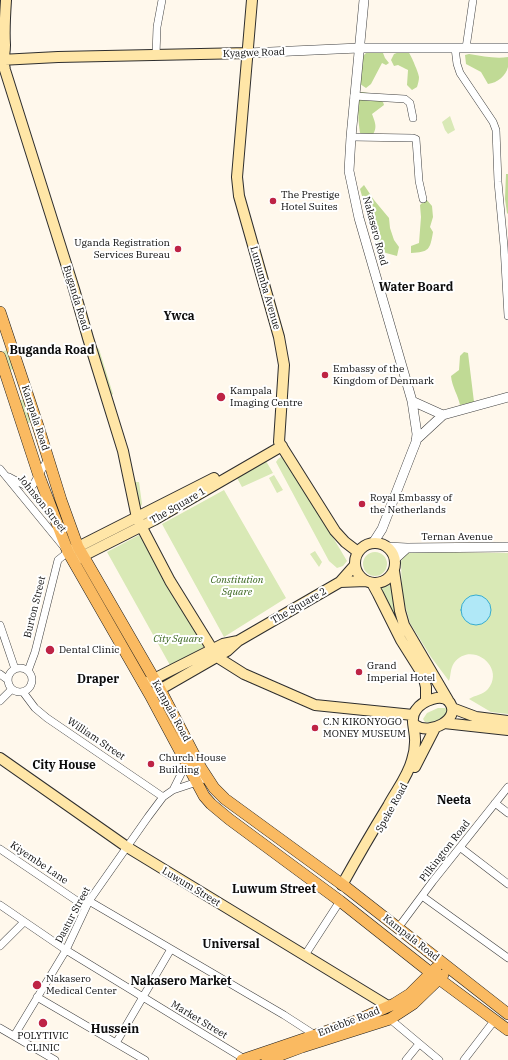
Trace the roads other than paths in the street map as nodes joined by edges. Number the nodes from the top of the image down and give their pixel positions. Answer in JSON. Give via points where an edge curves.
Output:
{"nodes":[{"id":1,"x":6,"y":0,"type":"edge"},
{"id":2,"x":162,"y":0,"type":"edge"},
{"id":3,"x":252,"y":0,"type":"edge"},
{"id":4,"x":364,"y":0,"type":"edge"},
{"id":5,"x":473,"y":0,"type":"edge"},
{"id":6,"x":359,"y":48,"type":"junction"},
{"id":7,"x":455,"y":48,"type":"junction"},
{"id":8,"x":466,"y":48,"type":"junction"},
{"id":9,"x":508,"y":48,"type":"edge"},
{"id":10,"x":248,"y":53,"type":"junction"},
{"id":11,"x":156,"y":55,"type":"junction"},
{"id":12,"x":1,"y":60,"type":"edge"},
{"id":13,"x":354,"y":96,"type":"junction"},
{"id":14,"x":414,"y":118,"type":"dead end"},
{"id":15,"x":351,"y":137,"type":"junction"},
{"id":16,"x":423,"y":199,"type":"dead end"},
{"id":17,"x":0,"y":312,"type":"edge"},
{"id":18,"x":508,"y":316,"type":"edge"},
{"id":19,"x":0,"y":357,"type":"edge"},
{"id":20,"x":508,"y":397,"type":"edge"},
{"id":21,"x":412,"y":402,"type":"junction"},
{"id":22,"x":443,"y":415,"type":"junction"},
{"id":23,"x":416,"y":440,"type":"junction"},
{"id":24,"x":280,"y":444,"type":"junction"},
{"id":25,"x":48,"y":459,"type":"junction"},
{"id":26,"x":0,"y":468,"type":"edge"},
{"id":27,"x":6,"y":475,"type":"junction"},
{"id":28,"x":39,"y":476,"type":"junction"},
{"id":29,"x":139,"y":522,"type":"junction"},
{"id":30,"x":382,"y":545,"type":"junction"},
{"id":31,"x":508,"y":547,"type":"edge"},
{"id":32,"x":407,"y":548,"type":"junction"},
{"id":33,"x":358,"y":552,"type":"junction"},
{"id":34,"x":75,"y":554,"type":"junction"},
{"id":35,"x":395,"y":559,"type":"junction"},
{"id":36,"x":355,"y":565,"type":"junction"},
{"id":37,"x":394,"y":571,"type":"junction"},
{"id":38,"x":340,"y":582,"type":"junction"},
{"id":39,"x":369,"y":582,"type":"junction"},
{"id":40,"x":0,"y":625,"type":"edge"},
{"id":41,"x":215,"y":654,"type":"junction"},
{"id":42,"x":15,"y":669,"type":"junction"},
{"id":43,"x":28,"y":671,"type":"junction"},
{"id":44,"x":0,"y":674,"type":"edge"},
{"id":45,"x":8,"y":680,"type":"junction"},
{"id":46,"x":149,"y":681,"type":"junction"},
{"id":47,"x":12,"y":689,"type":"junction"},
{"id":48,"x":23,"y":692,"type":"junction"},
{"id":49,"x":155,"y":692,"type":"junction"},
{"id":50,"x":426,"y":700,"type":"junction"},
{"id":51,"x":0,"y":702,"type":"edge"},
{"id":52,"x":450,"y":704,"type":"junction"},
{"id":53,"x":414,"y":720,"type":"junction"},
{"id":54,"x":508,"y":721,"type":"edge"},
{"id":55,"x":439,"y":726,"type":"junction"},
{"id":56,"x":508,"y":730,"type":"edge"},
{"id":57,"x":195,"y":756,"type":"junction"},
{"id":58,"x":0,"y":758,"type":"edge"},
{"id":59,"x":186,"y":763,"type":"junction"},
{"id":60,"x":202,"y":780,"type":"junction"},
{"id":61,"x":508,"y":787,"type":"edge"},
{"id":62,"x":172,"y":790,"type":"junction"},
{"id":63,"x":163,"y":797,"type":"junction"},
{"id":64,"x":495,"y":803,"type":"junction"},
{"id":65,"x":508,"y":813,"type":"edge"},
{"id":66,"x":127,"y":847,"type":"junction"},
{"id":67,"x":0,"y":848,"type":"edge"},
{"id":68,"x":461,"y":848,"type":"junction"},
{"id":69,"x":508,"y":884,"type":"edge"},
{"id":70,"x":344,"y":886,"type":"junction"},
{"id":71,"x":422,"y":896,"type":"junction"},
{"id":72,"x":340,"y":901,"type":"junction"},
{"id":73,"x":87,"y":904,"type":"junction"},
{"id":74,"x":0,"y":905,"type":"edge"},
{"id":75,"x":24,"y":922,"type":"junction"},
{"id":76,"x":398,"y":928,"type":"junction"},
{"id":77,"x":0,"y":946,"type":"edge"},
{"id":78,"x":171,"y":949,"type":"junction"},
{"id":79,"x":66,"y":950,"type":"junction"},
{"id":80,"x":305,"y":955,"type":"junction"},
{"id":81,"x":508,"y":958,"type":"edge"},
{"id":82,"x":445,"y":965,"type":"junction"},
{"id":83,"x":435,"y":976,"type":"junction"},
{"id":84,"x":38,"y":997,"type":"junction"},
{"id":85,"x":142,"y":997,"type":"junction"},
{"id":86,"x":388,"y":1006,"type":"junction"},
{"id":87,"x":508,"y":1014,"type":"edge"},
{"id":88,"x":390,"y":1019,"type":"junction"},
{"id":89,"x":494,"y":1020,"type":"junction"},
{"id":90,"x":0,"y":1028,"type":"edge"},
{"id":91,"x":508,"y":1030,"type":"edge"},
{"id":92,"x":315,"y":1035,"type":"junction"},
{"id":93,"x":14,"y":1036,"type":"junction"},
{"id":94,"x":116,"y":1044,"type":"junction"},
{"id":95,"x":419,"y":1044,"type":"junction"},
{"id":96,"x":55,"y":1060,"type":"edge"},
{"id":97,"x":145,"y":1060,"type":"edge"},
{"id":98,"x":244,"y":1060,"type":"edge"},
{"id":99,"x":267,"y":1060,"type":"edge"},
{"id":100,"x":406,"y":1060,"type":"edge"},
{"id":101,"x":439,"y":1060,"type":"edge"},
{"id":102,"x":464,"y":1060,"type":"edge"}],
"edges":[{"from":1,"to":12,"type":"main road","name":"Buganda Road","via":[[5,47]]},
{"from":2,"to":11,"type":"street","via":[[157,27]]},
{"from":3,"to":10,"type":"main road","name":"Lumumba Avenue"},
{"from":4,"to":6,"type":"street","name":"Nakasero Road"},
{"from":5,"to":8,"type":"street"},
{"from":6,"to":7,"type":"street","name":"Kyagwe Road"},
{"from":6,"to":10,"type":"street","name":"Kyagwe Road"},
{"from":6,"to":13,"type":"street","name":"Nakasero Road"},
{"from":7,"to":8,"type":"street","name":"Kyagwe Road"},
{"from":7,"to":18,"type":"street","via":[[460,73],[496,130]]},
{"from":8,"to":9,"type":"street","name":"Kyagwe Road"},
{"from":10,"to":11,"type":"main road","name":"Kyagwe Road"},
{"from":10,"to":24,"type":"main road","name":"Lumumba Avenue","via":[[237,178],[239,196],[279,337],[284,365]]},
{"from":11,"to":12,"type":"main road","name":"Kyagwe Road"},
{"from":12,"to":29,"type":"main road","name":"Buganda Road","via":[[123,451]]},
{"from":13,"to":14,"type":"street","via":[[406,99],[410,103]]},
{"from":13,"to":15,"type":"street","name":"Nakasero Road"},
{"from":15,"to":16,"type":"street","via":[[416,139]]},
{"from":15,"to":21,"type":"street","name":"Nakasero Road","via":[[349,171],[353,194]]},
{"from":17,"to":25,"type":"main road","name":"Kampala Road"},
{"from":19,"to":28,"type":"main road","name":"Kampala Road"},
{"from":20,"to":22,"type":"street"},
{"from":21,"to":22,"type":"street"},
{"from":21,"to":23,"type":"street","name":"Nakasero Road"},
{"from":22,"to":23,"type":"street"},
{"from":23,"to":30,"type":"street","name":"Nakasero Road","via":[[382,529]]},
{"from":24,"to":29,"type":"main road","name":"The Square 1"},
{"from":24,"to":33,"type":"main road","via":[[335,531]]},
{"from":25,"to":28,"type":"street"},
{"from":25,"to":34,"type":"main road","name":"Kampala Road"},
{"from":26,"to":27,"type":"street","name":"Johnson Street"},
{"from":27,"to":28,"type":"street","via":[[29,486],[33,485]]},
{"from":27,"to":34,"type":"street","name":"Johnson Street"},
{"from":28,"to":34,"type":"main road","name":"Kampala Road"},
{"from":29,"to":34,"type":"main road","name":"The Square 1"},
{"from":29,"to":41,"type":"main road","name":"Buganda Road","via":[[170,581]]},
{"from":30,"to":32,"type":"street","name":"Ternan Avenue"},
{"from":30,"to":33,"type":"main road","via":[[366,545]]},
{"from":30,"to":35,"type":"main road","via":[[393,552]]},
{"from":31,"to":32,"type":"street","name":"Ternan Avenue"},
{"from":32,"to":35,"type":"street"},
{"from":33,"to":36,"type":"main road"},
{"from":34,"to":43,"type":"street","name":"Burton Street","via":[[58,560]]},
{"from":34,"to":46,"type":"main road","name":"Kampala Road"},
{"from":35,"to":37,"type":"main road"},
{"from":36,"to":38,"type":"main road","name":"The Square 2"},
{"from":36,"to":39,"type":"main road","via":[[358,574]]},
{"from":37,"to":39,"type":"main road","via":[[383,582]]},
{"from":37,"to":52,"type":"main road","via":[[404,625]]},
{"from":38,"to":39,"type":"main road"},
{"from":38,"to":41,"type":"main road","name":"The Square 2","via":[[238,641],[227,651]]},
{"from":39,"to":50,"type":"main road","via":[[423,675]]},
{"from":40,"to":42,"type":"street"},
{"from":41,"to":46,"type":"main road","name":"The Square 2"},
{"from":41,"to":49,"type":"main road","name":"The Square 2"},
{"from":41,"to":53,"type":"main road","name":"Buganda Road","via":[[244,674],[315,705]]},
{"from":42,"to":43,"type":"street","via":[[22,668]]},
{"from":42,"to":45,"type":"street"},
{"from":43,"to":48,"type":"street","via":[[32,677],[32,685]]},
{"from":44,"to":45,"type":"street"},
{"from":45,"to":47,"type":"street"},
{"from":46,"to":49,"type":"main road","name":"Kampala Road"},
{"from":47,"to":48,"type":"street"},
{"from":47,"to":51,"type":"street"},
{"from":48,"to":63,"type":"street","name":"William Street","via":[[35,708],[48,718]]},
{"from":49,"to":57,"type":"main road","name":"Kampala Road"},
{"from":49,"to":59,"type":"main road","name":"Kampala Road"},
{"from":50,"to":52,"type":"main road","via":[[438,698]]},
{"from":50,"to":53,"type":"main road","via":[[418,706]]},
{"from":52,"to":54,"type":"main road","via":[[476,717]]},
{"from":52,"to":55,"type":"main road","via":[[450,717]]},
{"from":53,"to":55,"type":"main road","via":[[422,728]]},
{"from":53,"to":70,"type":"main road","name":"Speke Road","via":[[416,742],[409,768]]},
{"from":55,"to":56,"type":"main road"},
{"from":55,"to":70,"type":"main road","name":"Speke Road"},
{"from":57,"to":59,"type":"street","name":"Dastur Street"},
{"from":57,"to":60,"type":"main road","name":"Kampala Road"},
{"from":58,"to":66,"type":"main road","name":"Luwum Street"},
{"from":59,"to":60,"type":"main road","name":"Kampala Road"},
{"from":59,"to":62,"type":"street","name":"Dastur Street"},
{"from":60,"to":62,"type":"street","name":"Dastur Street"},
{"from":60,"to":70,"type":"main road","name":"Kampala Road","via":[[225,800]]},
{"from":60,"to":72,"type":"main road","name":"Kampala Road","via":[[204,796],[218,810]]},
{"from":61,"to":64,"type":"street","name":"Pilkington Road"},
{"from":62,"to":63,"type":"street","name":"Dastur Street"},
{"from":63,"to":66,"type":"street","name":"Dastur Street"},
{"from":64,"to":65,"type":"street"},
{"from":64,"to":68,"type":"street","name":"Pilkington Road"},
{"from":66,"to":73,"type":"street","name":"Dastur Street"},
{"from":66,"to":80,"type":"main road","name":"Luwum Street"},
{"from":67,"to":73,"type":"street","name":"Kiyembe Lane"},
{"from":68,"to":69,"type":"street"},
{"from":68,"to":71,"type":"street","name":"Pilkington Road"},
{"from":70,"to":76,"type":"main road","name":"Kampala Road"},
{"from":71,"to":76,"type":"street","name":"Pilkington Road"},
{"from":71,"to":81,"type":"street"},
{"from":72,"to":80,"type":"street"},
{"from":72,"to":83,"type":"main road","name":"Kampala Road"},
{"from":73,"to":78,"type":"street","name":"Kiyembe Lane"},
{"from":73,"to":79,"type":"street","name":"Dastur Street"},
{"from":74,"to":75,"type":"street","name":"Market Street"},
{"from":75,"to":77,"type":"street"},
{"from":75,"to":79,"type":"street","name":"Market Street"},
{"from":76,"to":82,"type":"main road","name":"Kampala Road"},
{"from":78,"to":85,"type":"street"},
{"from":78,"to":92,"type":"street","name":"Kiyembe Lane"},
{"from":79,"to":84,"type":"street","name":"Dastur Street"},
{"from":79,"to":85,"type":"street","name":"Market Street"},
{"from":80,"to":86,"type":"main road","name":"Luwum Street"},
{"from":82,"to":83,"type":"main road","name":"Entebbe Road"},
{"from":82,"to":87,"type":"main road","name":"Kampala Road"},
{"from":83,"to":86,"type":"main road","name":"Entebbe Road","via":[[402,1000]]},
{"from":83,"to":88,"type":"main road","name":"Entebbe Road","via":[[414,1004]]},
{"from":83,"to":89,"type":"main road","name":"Kampala Road"},
{"from":84,"to":93,"type":"street","name":"Dastur Street"},
{"from":84,"to":94,"type":"street"},
{"from":85,"to":94,"type":"street"},
{"from":85,"to":98,"type":"street","name":"Market Street"},
{"from":86,"to":92,"type":"main road","name":"Entebbe Road","via":[[351,1023]]},
{"from":88,"to":95,"type":"street"},
{"from":88,"to":99,"type":"main road","name":"Entebbe Road"},
{"from":89,"to":91,"type":"main road","name":"Kampala Road"},
{"from":89,"to":102,"type":"street"},
{"from":90,"to":93,"type":"street"},
{"from":92,"to":98,"type":"main road","name":"Entebbe Road"},
{"from":93,"to":96,"type":"street"},
{"from":94,"to":97,"type":"street"},
{"from":95,"to":100,"type":"street"},
{"from":95,"to":101,"type":"street"}]}
